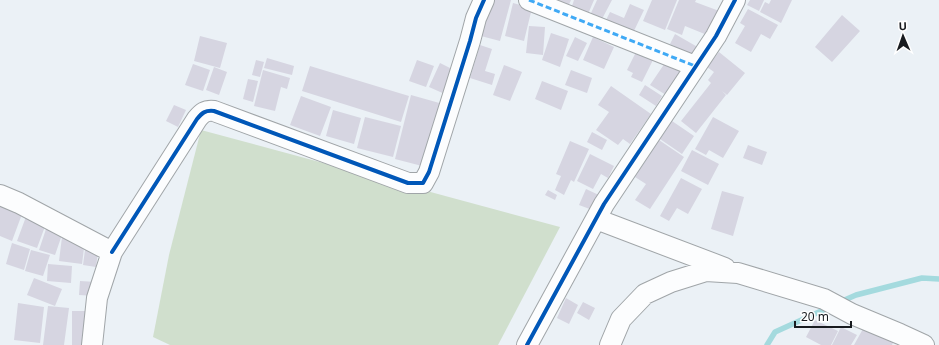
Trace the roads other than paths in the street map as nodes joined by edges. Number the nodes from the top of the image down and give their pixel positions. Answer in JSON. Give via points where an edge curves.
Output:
{"nodes":[{"id":1,"x":484,"y":0,"type":"edge"},
{"id":2,"x":530,"y":0,"type":"edge"},
{"id":3,"x":735,"y":0,"type":"edge"},
{"id":4,"x":695,"y":66,"type":"junction"},
{"id":5,"x":0,"y":195,"type":"edge"},
{"id":6,"x":596,"y":219,"type":"junction"},
{"id":7,"x":112,"y":252,"type":"junction"},
{"id":8,"x":738,"y":273,"type":"junction"},
{"id":9,"x":897,"y":339,"type":"edge"},
{"id":10,"x":92,"y":345,"type":"edge"},
{"id":11,"x":528,"y":345,"type":"edge"},
{"id":12,"x":610,"y":345,"type":"edge"},
{"id":13,"x":924,"y":345,"type":"edge"}],
"edges":[{"from":1,"to":7,"type":"street","via":[[476,18],[429,172],[423,183],[408,183],[214,111],[206,111],[201,114]]},
{"from":2,"to":4,"type":"street"},
{"from":3,"to":4,"type":"street","via":[[716,36]]},
{"from":4,"to":6,"type":"street"},
{"from":5,"to":7,"type":"street"},
{"from":6,"to":8,"type":"street"},
{"from":6,"to":11,"type":"street"},
{"from":7,"to":10,"type":"street","via":[[97,298]]},
{"from":8,"to":9,"type":"street","via":[[824,299]]},
{"from":8,"to":12,"type":"street","via":[[706,270],[645,294],[621,319]]},
{"from":9,"to":13,"type":"street"}]}
